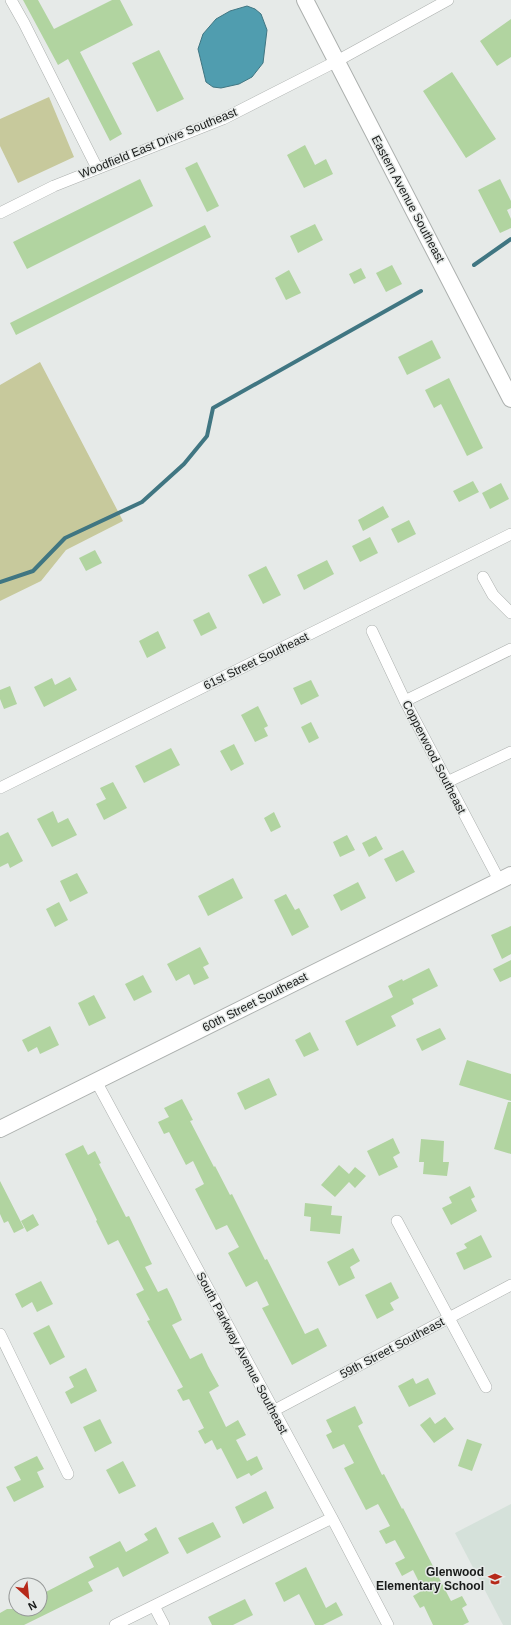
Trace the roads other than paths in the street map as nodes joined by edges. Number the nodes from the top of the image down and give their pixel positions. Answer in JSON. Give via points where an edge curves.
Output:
{"nodes":[{"id":1,"x":10,"y":0,"type":"edge"},
{"id":2,"x":305,"y":0,"type":"edge"},
{"id":3,"x":448,"y":0,"type":"edge"},
{"id":4,"x":337,"y":61,"type":"junction"},
{"id":5,"x":97,"y":168,"type":"junction"},
{"id":6,"x":0,"y":213,"type":"edge"},
{"id":7,"x":511,"y":399,"type":"edge"},
{"id":8,"x":511,"y":534,"type":"edge"},
{"id":9,"x":483,"y":577,"type":"dead end"},
{"id":10,"x":511,"y":613,"type":"edge"},
{"id":11,"x":372,"y":631,"type":"dead end"},
{"id":12,"x":511,"y":650,"type":"edge"},
{"id":13,"x":405,"y":701,"type":"junction"},
{"id":14,"x":511,"y":752,"type":"edge"},
{"id":15,"x":447,"y":782,"type":"junction"},
{"id":16,"x":0,"y":788,"type":"edge"},
{"id":17,"x":505,"y":878,"type":"edge"},
{"id":18,"x":96,"y":1082,"type":"junction"},
{"id":19,"x":0,"y":1129,"type":"edge"},
{"id":20,"x":397,"y":1221,"type":"dead end"},
{"id":21,"x":511,"y":1285,"type":"edge"},
{"id":22,"x":449,"y":1319,"type":"junction"},
{"id":23,"x":0,"y":1334,"type":"edge"},
{"id":24,"x":486,"y":1387,"type":"dead end"},
{"id":25,"x":274,"y":1411,"type":"junction"},
{"id":26,"x":68,"y":1474,"type":"dead end"},
{"id":27,"x":332,"y":1518,"type":"junction"},
{"id":28,"x":154,"y":1606,"type":"junction"},
{"id":29,"x":115,"y":1625,"type":"edge"},
{"id":30,"x":164,"y":1625,"type":"edge"},
{"id":31,"x":388,"y":1625,"type":"edge"}],
"edges":[{"from":1,"to":5,"type":"street"},
{"from":2,"to":4,"type":"main road","name":"Eastern Avenue Southeast"},
{"from":3,"to":4,"type":"street","name":"Woodfield East Drive Southeast"},
{"from":4,"to":5,"type":"street","name":"Woodfield East Drive Southeast","via":[[223,119]]},
{"from":4,"to":7,"type":"main road","name":"Eastern Avenue Southeast"},
{"from":5,"to":6,"type":"street","name":"Woodfield East Drive Southeast"},
{"from":8,"to":16,"type":"street","name":"61st Street Southeast"},
{"from":9,"to":10,"type":"street","via":[[493,595]]},
{"from":11,"to":13,"type":"street","name":"Copperwood Southeast"},
{"from":12,"to":13,"type":"street"},
{"from":13,"to":15,"type":"street","name":"Copperwood Southeast"},
{"from":14,"to":15,"type":"street"},
{"from":15,"to":17,"type":"street","name":"Copperwood Southeast"},
{"from":17,"to":18,"type":"main road","name":"60th Street Southeast"},
{"from":18,"to":19,"type":"main road","name":"60th Street Southeast"},
{"from":18,"to":25,"type":"street","name":"South Parkway Avenue Southeast"},
{"from":20,"to":22,"type":"street"},
{"from":21,"to":22,"type":"street","name":"59th Street Southeast"},
{"from":22,"to":24,"type":"street"},
{"from":22,"to":25,"type":"street","name":"59th Street Southeast"},
{"from":23,"to":26,"type":"street"},
{"from":25,"to":27,"type":"street","name":"South Parkway Avenue Southeast"},
{"from":27,"to":28,"type":"street"},
{"from":27,"to":31,"type":"street","name":"South Parkway Avenue Southeast"},
{"from":28,"to":29,"type":"street"},
{"from":28,"to":30,"type":"street"}]}
